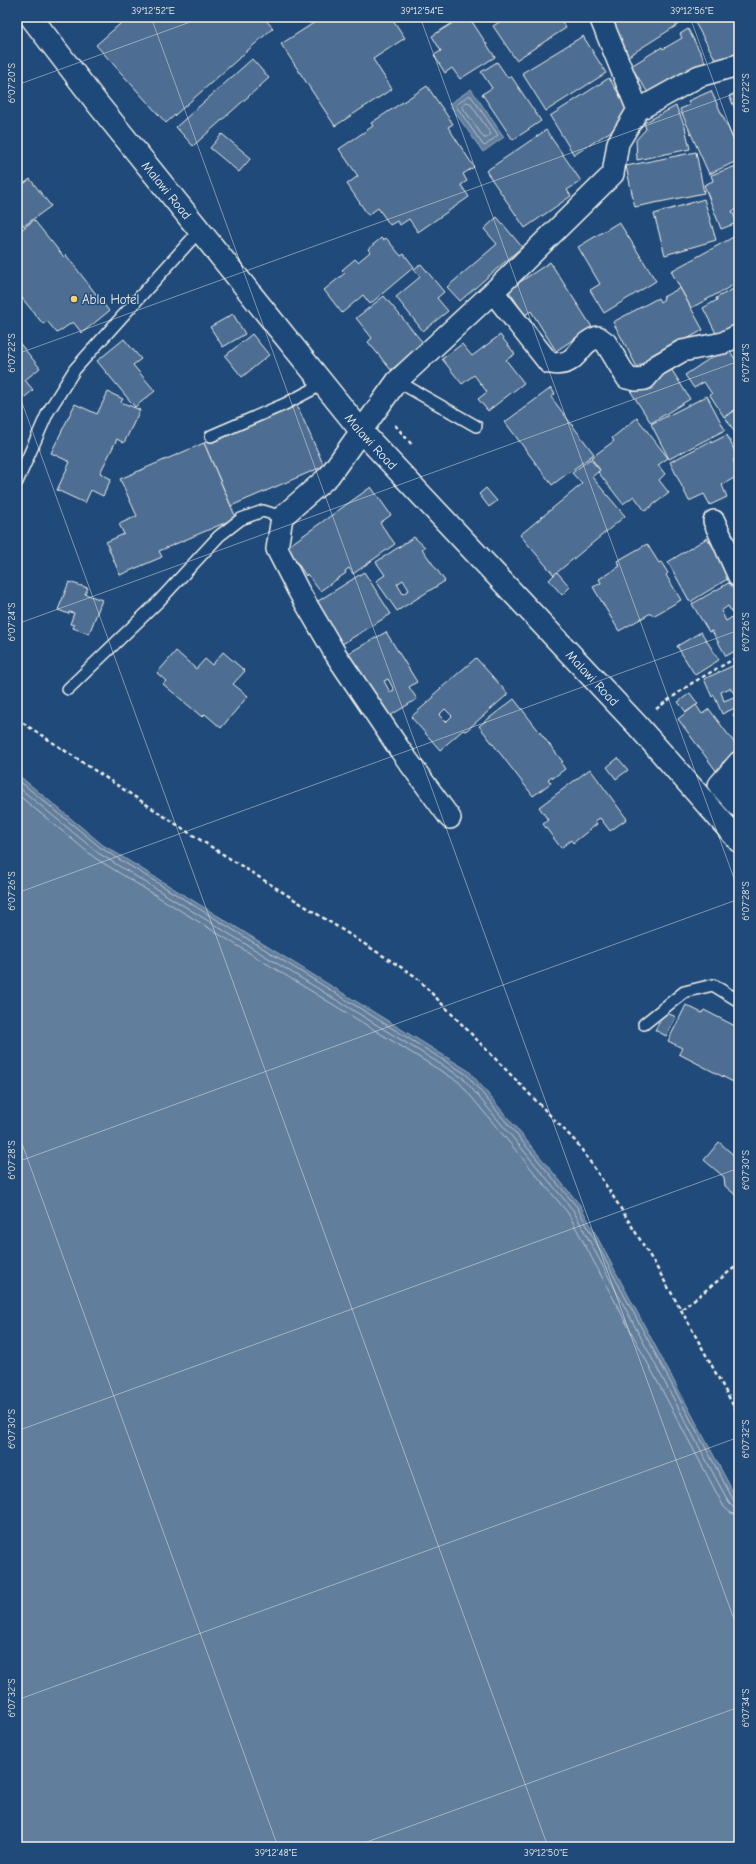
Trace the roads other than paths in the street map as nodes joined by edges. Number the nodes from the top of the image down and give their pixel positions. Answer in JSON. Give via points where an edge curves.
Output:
{"nodes":[{"id":1,"x":31,"y":17,"type":"edge"},
{"id":2,"x":600,"y":17,"type":"edge"},
{"id":3,"x":738,"y":65,"type":"dead end"},
{"id":4,"x":638,"y":110,"type":"junction"},
{"id":5,"x":200,"y":230,"type":"junction"},
{"id":6,"x":494,"y":292,"type":"junction"},
{"id":7,"x":739,"y":335,"type":"edge"},
{"id":8,"x":396,"y":381,"type":"junction"},
{"id":9,"x":323,"y":384,"type":"junction"},
{"id":10,"x":476,"y":426,"type":"dead end"},
{"id":11,"x":362,"y":432,"type":"junction"},
{"id":12,"x":211,"y":436,"type":"dead end"},
{"id":13,"x":17,"y":482,"type":"edge"},
{"id":14,"x":282,"y":517,"type":"junction"},
{"id":15,"x":714,"y":521,"type":"dead end"},
{"id":16,"x":739,"y":577,"type":"edge"},
{"id":17,"x":68,"y":688,"type":"dead end"},
{"id":18,"x":739,"y":762,"type":"edge"},
{"id":19,"x":739,"y":807,"type":"edge"},
{"id":20,"x":450,"y":818,"type":"dead end"},
{"id":21,"x":739,"y":841,"type":"edge"},
{"id":22,"x":739,"y":1001,"type":"edge"},
{"id":23,"x":644,"y":1024,"type":"dead end"}],
"edges":[{"from":1,"to":5,"type":"main road","name":"Malawi Road"},
{"from":2,"to":4,"type":"street"},
{"from":3,"to":4,"type":"street","via":[[698,76]]},
{"from":4,"to":6,"type":"street","via":[[618,143],[613,174]]},
{"from":5,"to":9,"type":"main road","name":"Malawi Road"},
{"from":5,"to":13,"type":"lane","via":[[75,369],[48,412]]},
{"from":6,"to":7,"type":"street","via":[[549,363],[560,365],[571,361],[590,340],[598,337],[606,343],[627,378],[636,380],[645,379],[656,366],[682,351],[723,343]]},
{"from":6,"to":8,"type":"street"},
{"from":8,"to":10,"type":"lane"},
{"from":8,"to":11,"type":"street"},
{"from":9,"to":11,"type":"main road","name":"Malawi Road"},
{"from":9,"to":12,"type":"lane","via":[[285,404]]},
{"from":11,"to":14,"type":"street","via":[[329,476]]},
{"from":11,"to":21,"type":"main road","name":"Malawi Road","via":[[637,725]]},
{"from":14,"to":17,"type":"lane","via":[[263,512],[241,519],[219,536],[159,601]]},
{"from":14,"to":20,"type":"street","via":[[277,548],[298,590],[336,655],[400,750]]},
{"from":15,"to":16,"type":"street"},
{"from":18,"to":19,"type":"street","via":[[719,785]]},
{"from":22,"to":23,"type":"lane","via":[[713,985],[684,992]]}]}
